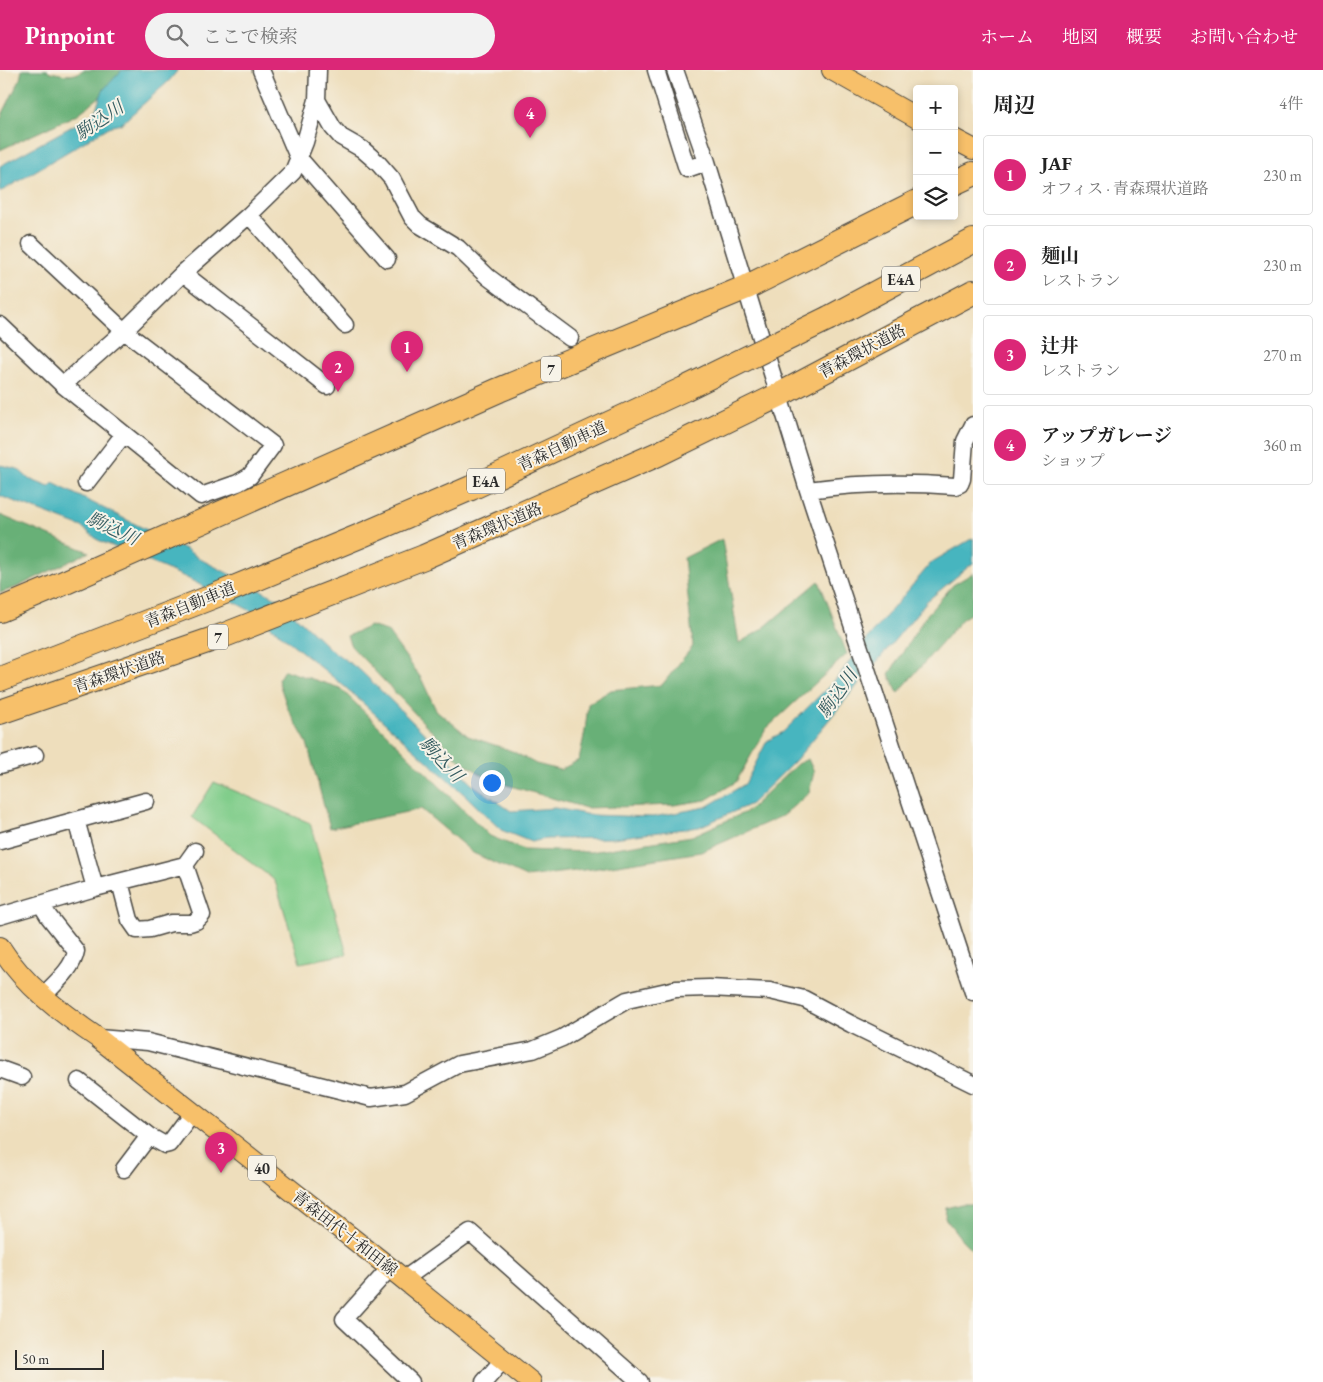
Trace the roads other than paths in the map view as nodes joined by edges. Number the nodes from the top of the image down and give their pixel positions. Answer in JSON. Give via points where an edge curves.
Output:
{"nodes":[{"id":1,"x":261,"y":70,"type":"edge"},
{"id":2,"x":318,"y":70,"type":"edge"},
{"id":3,"x":656,"y":70,"type":"edge"},
{"id":4,"x":675,"y":70,"type":"edge"},
{"id":5,"x":832,"y":70,"type":"edge"},
{"id":6,"x":317,"y":100,"type":"junction"},
{"id":7,"x":913,"y":116,"type":"edge"},
{"id":8,"x":958,"y":141,"type":"edge"},
{"id":9,"x":973,"y":149,"type":"edge"},
{"id":10,"x":298,"y":156,"type":"junction"},
{"id":11,"x":707,"y":162,"type":"junction"},
{"id":12,"x":973,"y":174,"type":"edge"},
{"id":13,"x":958,"y":181,"type":"edge"},
{"id":14,"x":913,"y":204,"type":"edge"},
{"id":15,"x":249,"y":215,"type":"junction"},
{"id":16,"x":973,"y":241,"type":"edge"},
{"id":17,"x":31,"y":244,"type":"dead end"},
{"id":18,"x":386,"y":259,"type":"dead end"},
{"id":19,"x":184,"y":272,"type":"junction"},
{"id":20,"x":747,"y":287,"type":"junction"},
{"id":21,"x":973,"y":292,"type":"edge"},
{"id":22,"x":0,"y":325,"type":"edge"},
{"id":23,"x":345,"y":325,"type":"dead end"},
{"id":24,"x":124,"y":331,"type":"junction"},
{"id":25,"x":570,"y":338,"type":"dead end"},
{"id":26,"x":63,"y":385,"type":"junction"},
{"id":27,"x":327,"y":386,"type":"dead end"},
{"id":28,"x":779,"y":395,"type":"junction"},
{"id":29,"x":973,"y":425,"type":"edge"},
{"id":30,"x":124,"y":434,"type":"junction"},
{"id":31,"x":86,"y":483,"type":"dead end"},
{"id":32,"x":808,"y":490,"type":"junction"},
{"id":33,"x":0,"y":610,"type":"edge"},
{"id":34,"x":0,"y":679,"type":"edge"},
{"id":35,"x":0,"y":712,"type":"edge"},
{"id":36,"x":35,"y":755,"type":"dead end"},
{"id":37,"x":0,"y":765,"type":"edge"},
{"id":38,"x":146,"y":800,"type":"dead end"},
{"id":39,"x":76,"y":820,"type":"junction"},
{"id":40,"x":0,"y":841,"type":"edge"},
{"id":41,"x":195,"y":851,"type":"dead end"},
{"id":42,"x":185,"y":865,"type":"junction"},
{"id":43,"x":120,"y":882,"type":"junction"},
{"id":44,"x":95,"y":888,"type":"junction"},
{"id":45,"x":41,"y":904,"type":"junction"},
{"id":46,"x":0,"y":916,"type":"edge"},
{"id":47,"x":0,"y":947,"type":"edge"},
{"id":48,"x":973,"y":992,"type":"edge"},
{"id":49,"x":43,"y":996,"type":"junction"},
{"id":50,"x":98,"y":1038,"type":"junction"},
{"id":51,"x":0,"y":1070,"type":"edge"},
{"id":52,"x":22,"y":1077,"type":"dead end"},
{"id":53,"x":79,"y":1081,"type":"dead end"},
{"id":54,"x":973,"y":1084,"type":"edge"},
{"id":55,"x":192,"y":1113,"type":"junction"},
{"id":56,"x":149,"y":1136,"type":"junction"},
{"id":57,"x":124,"y":1169,"type":"dead end"},
{"id":58,"x":397,"y":1274,"type":"junction"},
{"id":59,"x":503,"y":1360,"type":"junction"},
{"id":60,"x":411,"y":1382,"type":"edge"},
{"id":61,"x":484,"y":1382,"type":"edge"},
{"id":62,"x":532,"y":1382,"type":"edge"},
{"id":63,"x":640,"y":1382,"type":"edge"}],
"edges":[{"from":1,"to":10,"type":"street"},
{"from":2,"to":6,"type":"street"},
{"from":3,"to":11,"type":"street","via":[[687,169]]},
{"from":4,"to":11,"type":"street"},
{"from":5,"to":7,"type":"main road"},
{"from":6,"to":10,"type":"street"},
{"from":6,"to":25,"type":"street","via":[[341,137],[362,149],[392,179],[412,217],[458,248],[488,277]]},
{"from":8,"to":9,"type":"main road"},
{"from":10,"to":15,"type":"street","via":[[293,172]]},
{"from":10,"to":18,"type":"street"},
{"from":11,"to":20,"type":"street"},
{"from":12,"to":13,"type":"highway"},
{"from":14,"to":20,"type":"highway","number":"7"},
{"from":15,"to":19,"type":"street"},
{"from":15,"to":23,"type":"street"},
{"from":16,"to":34,"type":"highway","name":"青森自動車道","number":"E4A","bridge":true,"via":[[829,318],[471,488],[212,597]]},
{"from":17,"to":24,"type":"street"},
{"from":19,"to":24,"type":"street"},
{"from":19,"to":27,"type":"street"},
{"from":20,"to":28,"type":"street"},
{"from":20,"to":33,"type":"highway","number":"7","via":[[499,390]]},
{"from":21,"to":28,"type":"highway","name":"青森環状道路","number":"7"},
{"from":22,"to":26,"type":"street"},
{"from":24,"to":26,"type":"street"},
{"from":24,"to":30,"type":"street","via":[[273,445],[250,476],[201,496]]},
{"from":26,"to":30,"type":"street"},
{"from":28,"to":32,"type":"street"},
{"from":28,"to":35,"type":"highway","name":"青森環状道路","number":"7","via":[[658,454],[424,557],[222,636]]},
{"from":29,"to":32,"type":"street","via":[[965,442],[962,479],[955,486],[902,483]]},
{"from":30,"to":31,"type":"street"},
{"from":32,"to":48,"type":"street"},
{"from":36,"to":37,"type":"street"},
{"from":38,"to":39,"type":"street"},
{"from":39,"to":40,"type":"street"},
{"from":39,"to":44,"type":"street"},
{"from":41,"to":42,"type":"street"},
{"from":42,"to":43,"type":"street"},
{"from":42,"to":43,"type":"street","via":[[202,914],[196,922],[137,930],[130,920]]},
{"from":43,"to":44,"type":"street"},
{"from":44,"to":45,"type":"street"},
{"from":45,"to":46,"type":"street"},
{"from":45,"to":49,"type":"street","via":[[76,951],[70,966]]},
{"from":47,"to":49,"type":"main road","name":"青森田代十和田線","number":"40"},
{"from":49,"to":50,"type":"main road","name":"青森田代十和田線","number":"40"},
{"from":50,"to":54,"type":"street","via":[[148,1042],[371,1098],[405,1093],[459,1064],[533,1050],[562,1038],[627,1000],[676,989],[770,991],[804,999]]},
{"from":50,"to":55,"type":"main road","name":"青森田代十和田線","number":"40"},
{"from":51,"to":52,"type":"street"},
{"from":53,"to":56,"type":"street"},
{"from":55,"to":56,"type":"street","via":[[169,1144],[165,1146]]},
{"from":55,"to":58,"type":"main road","name":"青森田代十和田線","number":"40"},
{"from":56,"to":57,"type":"street"},
{"from":58,"to":59,"type":"main road","name":"青森田代十和田線","number":"40"},
{"from":58,"to":60,"type":"street","via":[[344,1319]]},
{"from":58,"to":63,"type":"street","via":[[410,1274],[470,1232]]},
{"from":59,"to":61,"type":"street"},
{"from":59,"to":62,"type":"main road","name":"青森田代十和田線","number":"40"}]}
